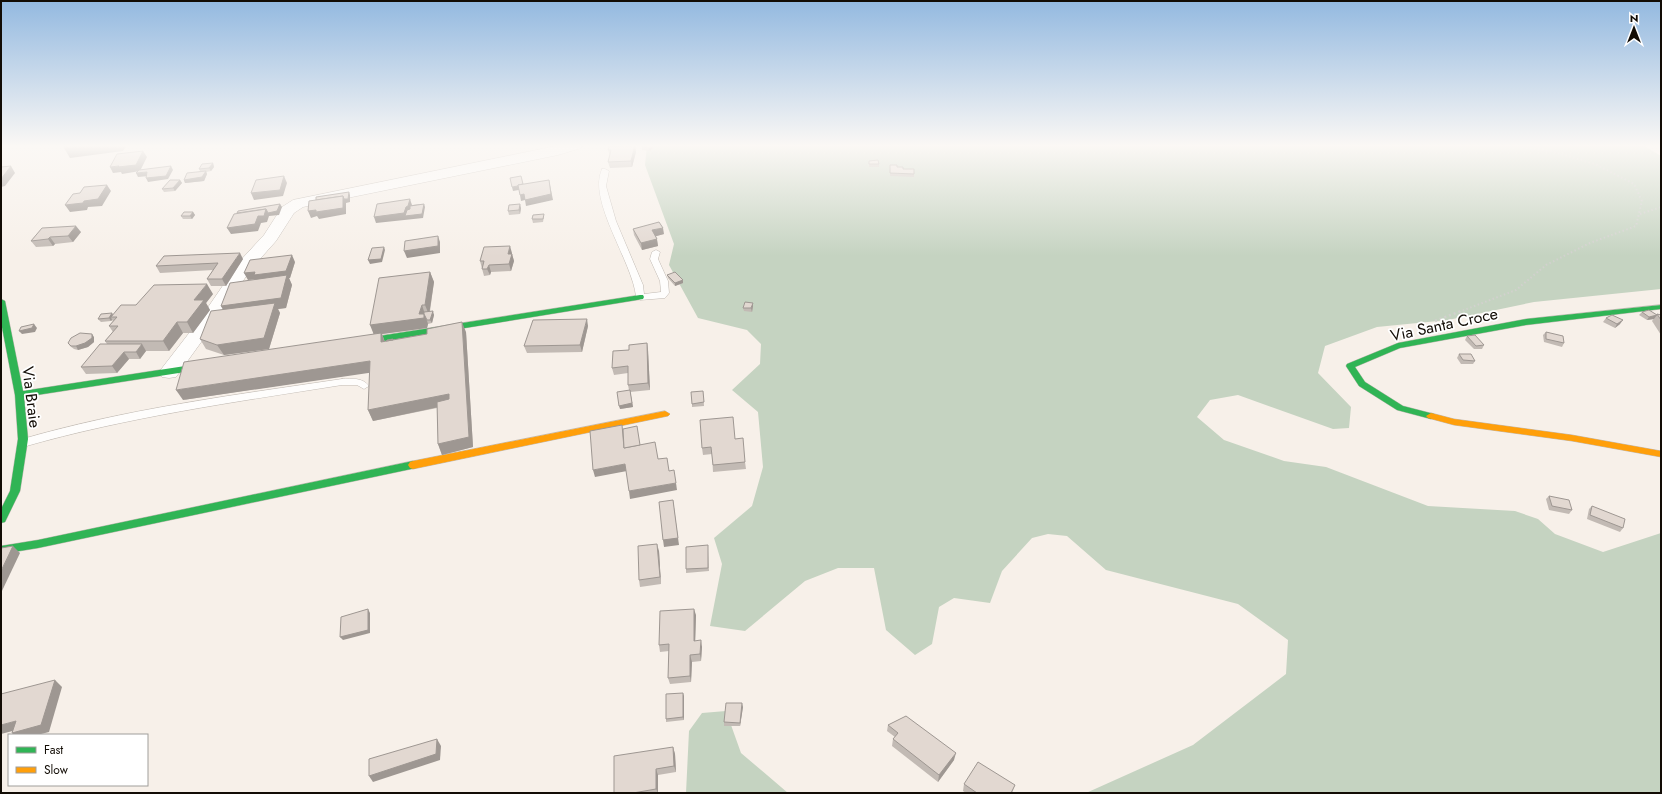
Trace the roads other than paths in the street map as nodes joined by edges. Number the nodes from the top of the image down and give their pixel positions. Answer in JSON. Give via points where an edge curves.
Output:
{"nodes":[{"id":1,"x":400,"y":182,"type":"edge"},
{"id":2,"x":603,"y":182,"type":"edge"},
{"id":3,"x":656,"y":252,"type":"dead end"},
{"id":4,"x":640,"y":297,"type":"junction"},
{"id":5,"x":1,"y":301,"type":"edge"},
{"id":6,"x":1661,"y":307,"type":"edge"},
{"id":7,"x":344,"y":345,"type":"edge"},
{"id":8,"x":222,"y":364,"type":"edge"},
{"id":9,"x":169,"y":372,"type":"junction"},
{"id":10,"x":364,"y":386,"type":"dead end"},
{"id":11,"x":19,"y":395,"type":"junction"},
{"id":12,"x":665,"y":414,"type":"dead end"},
{"id":13,"x":22,"y":444,"type":"junction"},
{"id":14,"x":1661,"y":454,"type":"edge"},
{"id":15,"x":1,"y":519,"type":"edge"},
{"id":16,"x":1,"y":550,"type":"edge"}],
"edges":[{"from":1,"to":9,"type":"street","via":[[298,202],[288,210],[270,238],[245,266]]},
{"from":2,"to":4,"type":"lane","via":[[612,221],[639,285]]},
{"from":3,"to":4,"type":"lane","via":[[654,259],[664,281],[665,292],[662,296]]},
{"from":4,"to":7,"type":"street"},
{"from":5,"to":11,"type":"street","name":"Via Braie"},
{"from":6,"to":14,"type":"street","name":"Via Santa Croce","via":[[1526,322],[1398,346],[1350,366],[1362,384],[1400,408],[1454,422],[1572,438]]},
{"from":8,"to":9,"type":"street"},
{"from":9,"to":11,"type":"street"},
{"from":10,"to":13,"type":"lane","via":[[359,382],[342,382],[188,407],[59,432]]},
{"from":11,"to":13,"type":"street","name":"Via Braie"},
{"from":12,"to":16,"type":"street"},
{"from":13,"to":15,"type":"street","name":"Via Braie","via":[[15,491]]}]}
